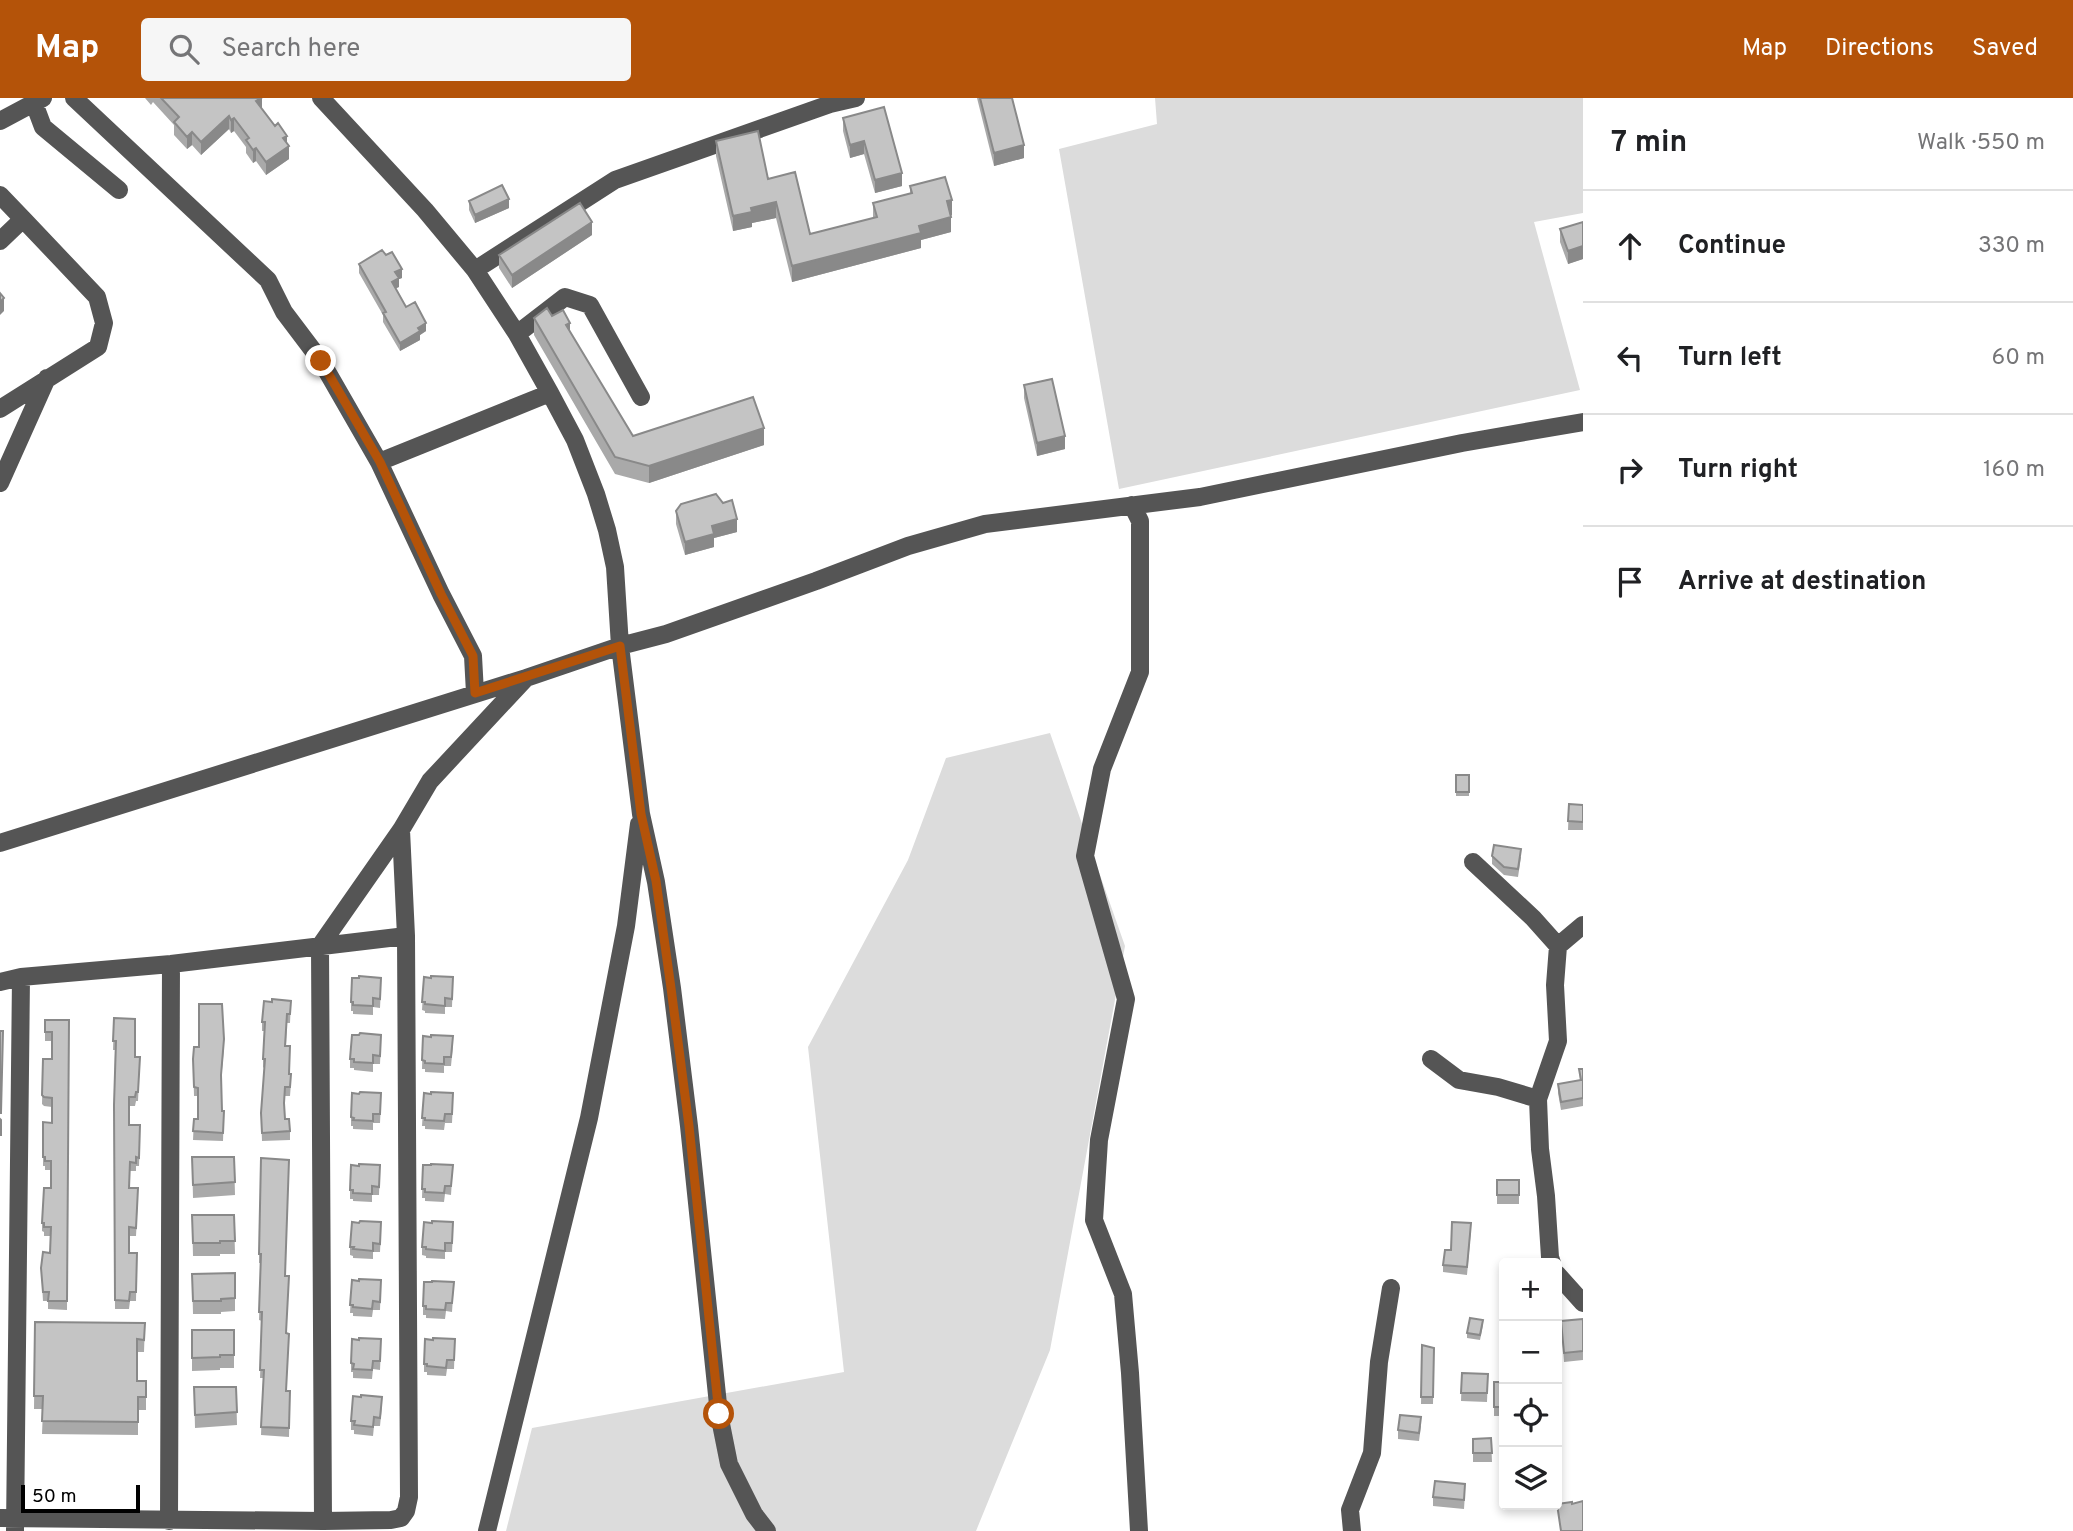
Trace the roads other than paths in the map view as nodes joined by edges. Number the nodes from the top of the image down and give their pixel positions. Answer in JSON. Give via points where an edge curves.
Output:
{"nodes":[{"id":1,"x":74,"y":98,"type":"edge"},
{"id":2,"x":321,"y":98,"type":"edge"},
{"id":3,"x":856,"y":98,"type":"edge"},
{"id":4,"x":38,"y":100,"type":"edge"},
{"id":5,"x":0,"y":121,"type":"edge"},
{"id":6,"x":119,"y":190,"type":"dead end"},
{"id":7,"x":0,"y":195,"type":"edge"},
{"id":8,"x":23,"y":219,"type":"junction"},
{"id":9,"x":0,"y":241,"type":"edge"},
{"id":10,"x":475,"y":270,"type":"junction"},
{"id":11,"x":517,"y":334,"type":"junction"},
{"id":12,"x":47,"y":378,"type":"junction"},
{"id":13,"x":550,"y":393,"type":"junction"},
{"id":14,"x":641,"y":397,"type":"dead end"},
{"id":15,"x":0,"y":409,"type":"edge"},
{"id":16,"x":1583,"y":422,"type":"edge"},
{"id":17,"x":380,"y":462,"type":"junction"},
{"id":18,"x":0,"y":483,"type":"edge"},
{"id":19,"x":1132,"y":505,"type":"junction"},
{"id":20,"x":620,"y":646,"type":"junction"},
{"id":21,"x":526,"y":678,"type":"junction"},
{"id":22,"x":475,"y":693,"type":"junction"},
{"id":23,"x":641,"y":814,"type":"junction"},
{"id":24,"x":401,"y":830,"type":"junction"},
{"id":25,"x":0,"y":843,"type":"edge"},
{"id":26,"x":1473,"y":862,"type":"dead end"},
{"id":27,"x":1583,"y":925,"type":"edge"},
{"id":28,"x":406,"y":936,"type":"junction"},
{"id":29,"x":320,"y":946,"type":"junction"},
{"id":30,"x":1558,"y":946,"type":"junction"},
{"id":31,"x":171,"y":964,"type":"junction"},
{"id":32,"x":21,"y":978,"type":"junction"},
{"id":33,"x":0,"y":982,"type":"edge"},
{"id":34,"x":1431,"y":1059,"type":"dead end"},
{"id":35,"x":1538,"y":1099,"type":"junction"},
{"id":36,"x":1552,"y":1258,"type":"edge"},
{"id":37,"x":1562,"y":1280,"type":"edge"},
{"id":38,"x":1391,"y":1287,"type":"dead end"},
{"id":39,"x":1583,"y":1303,"type":"edge"},
{"id":40,"x":169,"y":1521,"type":"junction"},
{"id":41,"x":323,"y":1521,"type":"junction"},
{"id":42,"x":10,"y":1523,"type":"edge"},
{"id":43,"x":488,"y":1531,"type":"edge"},
{"id":44,"x":767,"y":1531,"type":"edge"},
{"id":45,"x":1139,"y":1531,"type":"edge"},
{"id":46,"x":1352,"y":1531,"type":"edge"}],
"edges":[{"from":1,"to":17,"type":"street","via":[[268,280]]},
{"from":2,"to":10,"type":"street"},
{"from":3,"to":10,"type":"street","via":[[615,180]]},
{"from":4,"to":5,"type":"street"},
{"from":4,"to":6,"type":"street","via":[[43,127]]},
{"from":7,"to":8,"type":"street"},
{"from":8,"to":9,"type":"street"},
{"from":8,"to":12,"type":"street","via":[[97,298],[104,323],[98,348]]},
{"from":10,"to":11,"type":"street"},
{"from":11,"to":13,"type":"street"},
{"from":11,"to":14,"type":"street","via":[[565,296],[590,305]]},
{"from":12,"to":15,"type":"street"},
{"from":12,"to":18,"type":"street"},
{"from":13,"to":17,"type":"street"},
{"from":13,"to":20,"type":"street","via":[[575,440],[607,530],[615,567]]},
{"from":16,"to":19,"type":"street","via":[[1200,497]]},
{"from":17,"to":22,"type":"street","via":[[473,656]]},
{"from":19,"to":20,"type":"street","via":[[985,524],[908,546],[666,634]]},
{"from":19,"to":45,"type":"street","via":[[1140,522],[1140,672],[1102,768],[1085,856],[1126,999],[1099,1140],[1094,1220],[1123,1294]]},
{"from":20,"to":21,"type":"street"},
{"from":20,"to":23,"type":"street"},
{"from":21,"to":22,"type":"street"},
{"from":21,"to":24,"type":"street","via":[[430,781]]},
{"from":22,"to":25,"type":"street"},
{"from":23,"to":43,"type":"street","via":[[626,926],[589,1118]]},
{"from":23,"to":44,"type":"street","via":[[656,881],[689,1126],[719,1414],[729,1464]]},
{"from":24,"to":28,"type":"street"},
{"from":24,"to":29,"type":"street"},
{"from":26,"to":30,"type":"street"},
{"from":27,"to":30,"type":"street"},
{"from":28,"to":29,"type":"street"},
{"from":28,"to":41,"type":"street","via":[[409,1497],[401,1518]]},
{"from":29,"to":31,"type":"street"},
{"from":29,"to":41,"type":"street"},
{"from":30,"to":35,"type":"street","via":[[1558,1041]]},
{"from":31,"to":32,"type":"street"},
{"from":31,"to":40,"type":"street"},
{"from":32,"to":33,"type":"street"},
{"from":32,"to":42,"type":"street"},
{"from":34,"to":35,"type":"street","via":[[1459,1080]]},
{"from":35,"to":36,"type":"street"},
{"from":37,"to":39,"type":"street"},
{"from":38,"to":46,"type":"street","via":[[1372,1453],[1349,1510]]},
{"from":40,"to":41,"type":"street"},
{"from":40,"to":42,"type":"street"}]}
